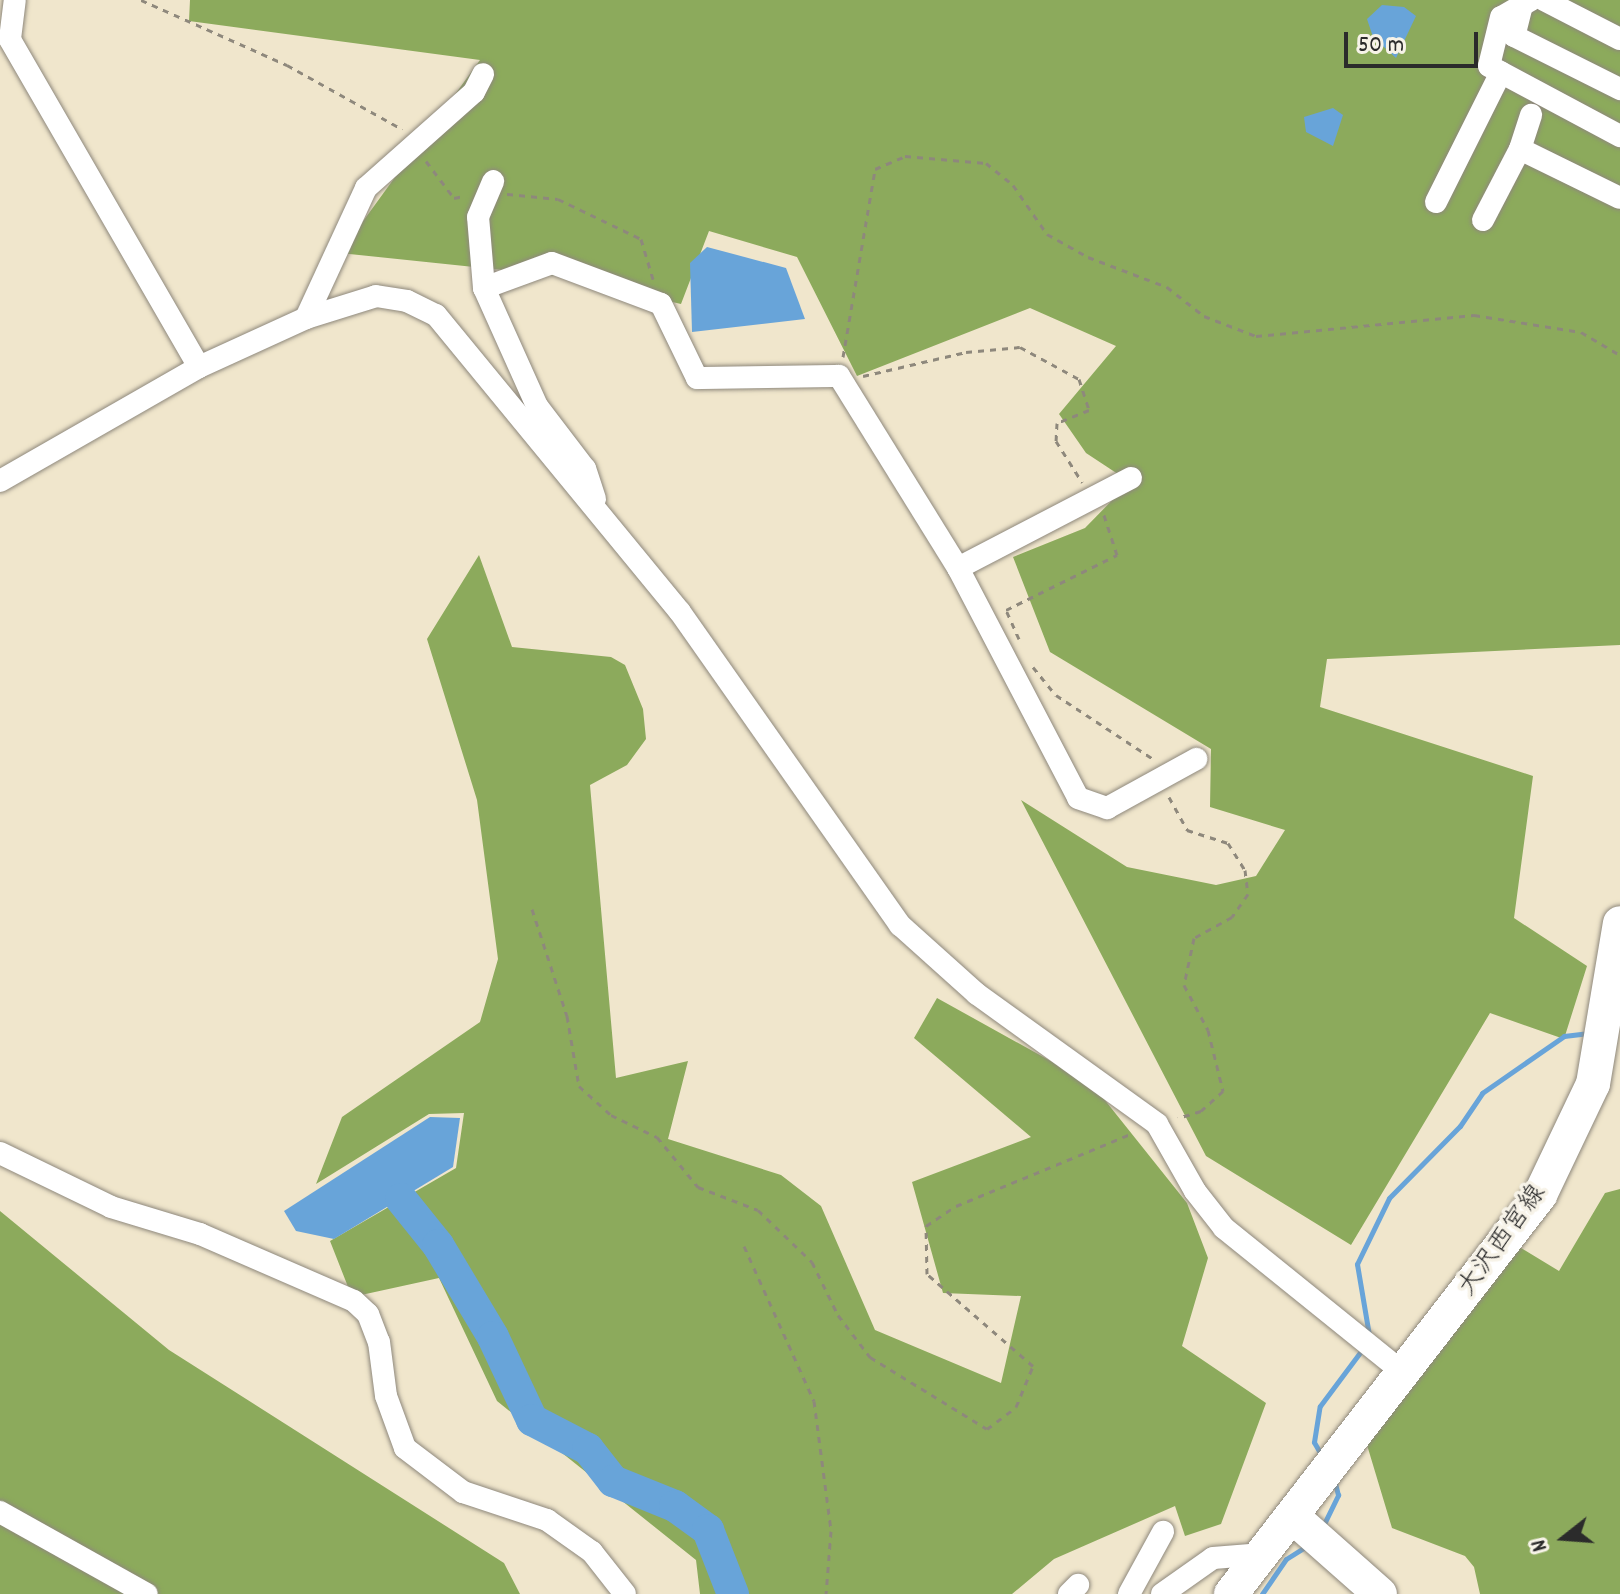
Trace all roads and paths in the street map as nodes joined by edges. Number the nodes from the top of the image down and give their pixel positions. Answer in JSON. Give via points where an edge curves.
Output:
{"nodes":[{"id":1,"x":15,"y":0,"type":"edge"},
{"id":2,"x":1532,"y":2,"type":"edge"},
{"id":3,"x":1620,"y":39,"type":"edge"},
{"id":4,"x":1501,"y":72,"type":"junction"},
{"id":5,"x":483,"y":74,"type":"dead end"},
{"id":6,"x":1620,"y":89,"type":"edge"},
{"id":7,"x":1531,"y":115,"type":"dead end"},
{"id":8,"x":1620,"y":136,"type":"edge"},
{"id":9,"x":1520,"y":149,"type":"junction"},
{"id":10,"x":493,"y":181,"type":"dead end"},
{"id":11,"x":1620,"y":198,"type":"edge"},
{"id":12,"x":1436,"y":202,"type":"dead end"},
{"id":13,"x":1483,"y":220,"type":"dead end"},
{"id":14,"x":484,"y":288,"type":"junction"},
{"id":15,"x":306,"y":318,"type":"junction"},
{"id":16,"x":1620,"y":355,"type":"edge"},
{"id":17,"x":199,"y":367,"type":"junction"},
{"id":18,"x":839,"y":376,"type":"junction"},
{"id":19,"x":1131,"y":478,"type":"dead end"},
{"id":20,"x":0,"y":481,"type":"edge"},
{"id":21,"x":1086,"y":485,"type":"dead end"},
{"id":22,"x":1101,"y":505,"type":"dead end"},
{"id":23,"x":602,"y":516,"type":"junction"},
{"id":24,"x":958,"y":568,"type":"junction"},
{"id":25,"x":1025,"y":651,"type":"dead end"},
{"id":26,"x":1031,"y":665,"type":"dead end"},
{"id":27,"x":1196,"y":759,"type":"dead end"},
{"id":28,"x":1162,"y":766,"type":"dead end"},
{"id":29,"x":1170,"y":785,"type":"dead end"},
{"id":30,"x":532,"y":909,"type":"dead end"},
{"id":31,"x":1620,"y":923,"type":"edge"},
{"id":32,"x":1157,"y":1124,"type":"junction"},
{"id":33,"x":0,"y":1153,"type":"edge"},
{"id":34,"x":744,"y":1246,"type":"dead end"},
{"id":35,"x":1404,"y":1373,"type":"junction"},
{"id":36,"x":0,"y":1512,"type":"edge"},
{"id":37,"x":1309,"y":1529,"type":"junction"},
{"id":38,"x":1163,"y":1532,"type":"dead end"},
{"id":39,"x":1263,"y":1554,"type":"junction"},
{"id":40,"x":147,"y":1594,"type":"edge"},
{"id":41,"x":625,"y":1594,"type":"edge"},
{"id":42,"x":826,"y":1594,"type":"edge"},
{"id":43,"x":1129,"y":1594,"type":"edge"},
{"id":44,"x":1162,"y":1594,"type":"edge"},
{"id":45,"x":1231,"y":1594,"type":"edge"},
{"id":46,"x":1380,"y":1594,"type":"edge"}],
"edges":[{"from":1,"to":17,"type":"street","via":[[10,39]]},
{"from":2,"to":3,"type":"street"},
{"from":2,"to":4,"type":"street","via":[[1501,17],[1489,66]]},
{"from":2,"to":6,"type":"street","via":[[1514,36]]},
{"from":4,"to":8,"type":"street"},
{"from":4,"to":12,"type":"street"},
{"from":5,"to":15,"type":"street","via":[[474,92],[366,188]]},
{"from":7,"to":9,"type":"street"},
{"from":9,"to":11,"type":"street"},
{"from":9,"to":13,"type":"street"},
{"from":10,"to":14,"type":"street","via":[[478,217]]},
{"from":14,"to":18,"type":"street","via":[[552,263],[661,304],[697,378]]},
{"from":14,"to":23,"type":"street","via":[[537,406],[585,469]]},
{"from":15,"to":17,"type":"street"},
{"from":15,"to":23,"type":"street","via":[[376,296],[407,301],[436,315]]},
{"from":16,"to":18,"type":"path","via":[[1581,332],[1474,315],[1256,336],[1204,316],[1167,287],[1088,257],[1047,234],[1013,185],[986,163],[905,156],[875,169],[863,224],[858,291]]},
{"from":17,"to":20,"type":"street"},
{"from":18,"to":21,"type":"path","via":[[872,376],[966,352],[1020,347],[1079,379],[1089,410],[1057,423],[1056,441]]},
{"from":18,"to":24,"type":"street"},
{"from":19,"to":24,"type":"street"},
{"from":22,"to":25,"type":"path","via":[[1117,555],[1006,610]]},
{"from":23,"to":32,"type":"street","via":[[689,625],[900,925],[977,994]]},
{"from":24,"to":27,"type":"street","via":[[1078,798],[1107,808]]},
{"from":26,"to":28,"type":"path","via":[[1056,695]]},
{"from":29,"to":32,"type":"path","via":[[1168,795],[1187,830],[1228,843],[1245,870],[1248,894],[1232,917],[1194,938],[1184,985],[1208,1030],[1223,1091],[1201,1111]]},
{"from":30,"to":32,"type":"path","via":[[567,1016],[579,1086],[611,1115],[657,1137],[698,1187],[758,1210],[812,1262],[838,1315],[870,1357],[987,1429],[1016,1407],[1033,1366],[927,1274],[926,1226],[956,1206]]},
{"from":31,"to":35,"type":"main road","name":"大沢西宮線","via":[[1604,1034],[1581,1118],[1540,1195]]},
{"from":32,"to":35,"type":"street","via":[[1195,1191],[1224,1228]]},
{"from":33,"to":41,"type":"street","via":[[111,1207],[200,1234],[354,1301],[368,1314],[379,1342],[386,1396],[405,1448],[463,1492],[547,1520],[592,1552]]},
{"from":34,"to":42,"type":"path","via":[[814,1401],[831,1531]]},
{"from":35,"to":37,"type":"main road","name":"大沢西宮線","via":[[1329,1470]]},
{"from":36,"to":40,"type":"street"},
{"from":37,"to":39,"type":"main road","name":"大沢西宮線"},
{"from":37,"to":46,"type":"main road"},
{"from":38,"to":43,"type":"street"},
{"from":39,"to":44,"type":"street","via":[[1213,1558]]},
{"from":39,"to":45,"type":"main road","name":"大沢西宮線"}]}
